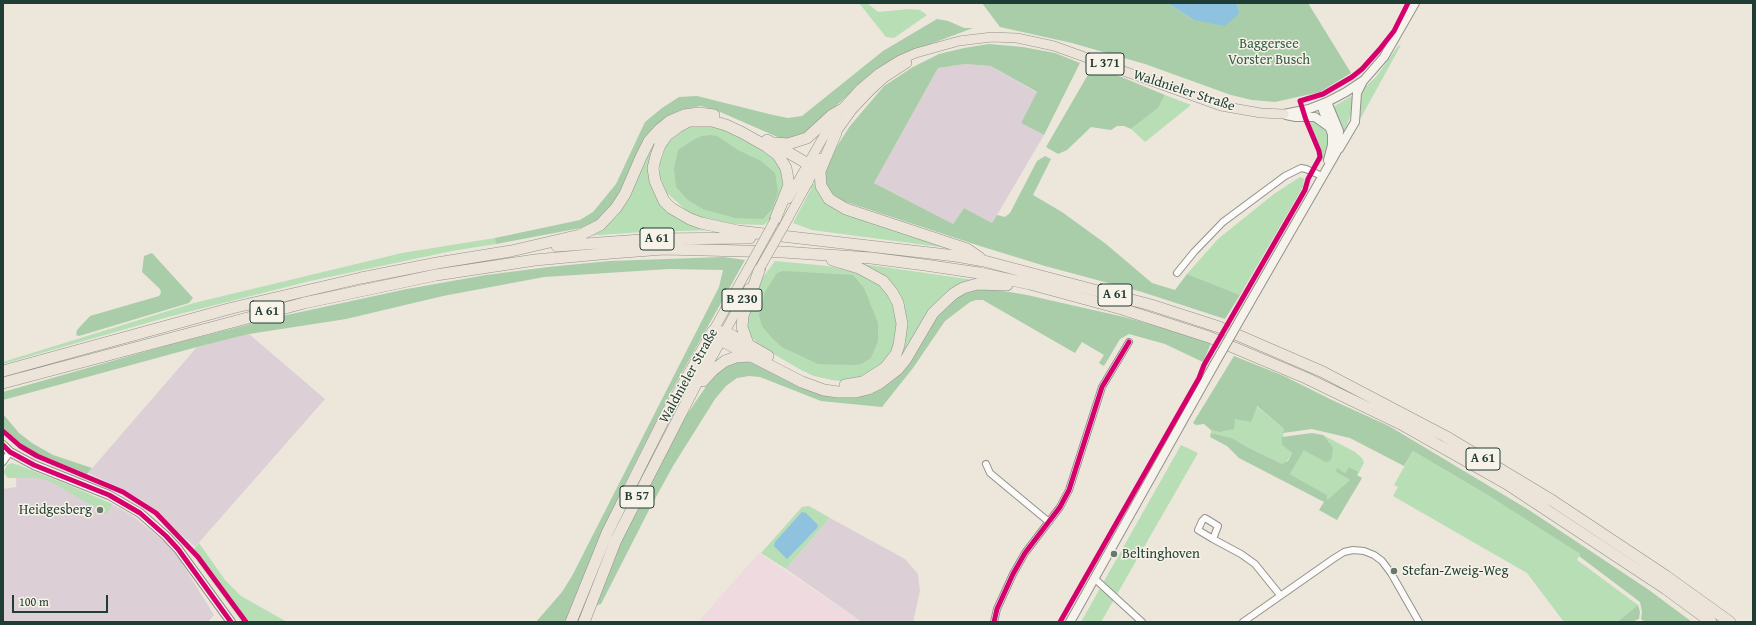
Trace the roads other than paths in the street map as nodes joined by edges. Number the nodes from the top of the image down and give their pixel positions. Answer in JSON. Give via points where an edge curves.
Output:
{"nodes":[{"id":1,"x":1415,"y":3,"type":"edge"},
{"id":2,"x":931,"y":49,"type":"junction"},
{"id":3,"x":1364,"y":80,"type":"junction"},
{"id":4,"x":1324,"y":104,"type":"junction"},
{"id":5,"x":841,"y":110,"type":"junction"},
{"id":6,"x":1284,"y":114,"type":"junction"},
{"id":7,"x":1330,"y":128,"type":"junction"},
{"id":8,"x":836,"y":133,"type":"junction"},
{"id":9,"x":769,"y":141,"type":"junction"},
{"id":10,"x":1336,"y":153,"type":"junction"},
{"id":11,"x":808,"y":164,"type":"junction"},
{"id":12,"x":1322,"y":176,"type":"junction"},
{"id":13,"x":808,"y":183,"type":"junction"},
{"id":14,"x":780,"y":219,"type":"junction"},
{"id":15,"x":804,"y":238,"type":"junction"},
{"id":16,"x":760,"y":246,"type":"joint"},
{"id":17,"x":772,"y":247,"type":"joint"},
{"id":18,"x":511,"y":251,"type":"junction"},
{"id":19,"x":783,"y":252,"type":"junction"},
{"id":20,"x":984,"y":261,"type":"junction"},
{"id":21,"x":760,"y":268,"type":"junction"},
{"id":22,"x":1177,"y":273,"type":"dead end"},
{"id":23,"x":1059,"y":291,"type":"junction"},
{"id":24,"x":713,"y":331,"type":"junction"},
{"id":25,"x":723,"y":336,"type":"junction"},
{"id":26,"x":1129,"y":342,"type":"dead end"},
{"id":27,"x":748,"y":344,"type":"junction"},
{"id":28,"x":755,"y":357,"type":"junction"},
{"id":29,"x":3,"y":372,"type":"edge"},
{"id":30,"x":3,"y":383,"type":"edge"},
{"id":31,"x":684,"y":406,"type":"junction"},
{"id":32,"x":3,"y":445,"type":"edge"},
{"id":33,"x":10,"y":452,"type":"junction"},
{"id":34,"x":3,"y":462,"type":"edge"},
{"id":35,"x":986,"y":464,"type":"dead end"},
{"id":36,"x":1049,"y":522,"type":"junction"},
{"id":37,"x":1213,"y":539,"type":"dead end"},
{"id":38,"x":1094,"y":578,"type":"junction"},
{"id":39,"x":1280,"y":595,"type":"junction"},
{"id":40,"x":231,"y":622,"type":"edge"},
{"id":41,"x":571,"y":622,"type":"edge"},
{"id":42,"x":584,"y":622,"type":"edge"},
{"id":43,"x":994,"y":622,"type":"edge"},
{"id":44,"x":1070,"y":622,"type":"edge"},
{"id":45,"x":1142,"y":622,"type":"edge"},
{"id":46,"x":1243,"y":622,"type":"edge"},
{"id":47,"x":1419,"y":622,"type":"edge"},
{"id":48,"x":1711,"y":622,"type":"edge"},
{"id":49,"x":1730,"y":622,"type":"edge"}],
"edges":[{"from":1,"to":3,"type":"main road","number":"L 371","via":[[1384,57]]},
{"from":2,"to":5,"type":"main road","name":"Waldnieler Straße","number":"L 371","via":[[906,57],[879,72]]},
{"from":2,"to":6,"type":"main road","name":"Waldnieler Straße","number":"L 371","via":[[975,39],[1017,38],[1054,46],[1221,106],[1260,113]]},
{"from":2,"to":8,"type":"main road","name":"Waldnieler Straße","number":"L 371","via":[[884,78],[852,110]]},
{"from":3,"to":4,"type":"main road","name":"Waldnieler Straße","number":"L 371"},
{"from":3,"to":10,"type":"main road","via":[[1358,90],[1355,122]]},
{"from":4,"to":6,"type":"main road","name":"Waldnieler Straße","number":"L 371"},
{"from":4,"to":7,"type":"main road"},
{"from":4,"to":10,"type":"main road","via":[[1339,131]]},
{"from":5,"to":9,"type":"highway","via":[[807,138],[784,144]]},
{"from":5,"to":11,"type":"main road","name":"Waldnieler Straße","number":"L 371"},
{"from":6,"to":7,"type":"main road","via":[[1315,117]]},
{"from":7,"to":12,"type":"main road","via":[[1332,145]]},
{"from":8,"to":13,"type":"main road","name":"Waldnieler Straße","number":"L 371"},
{"from":8,"to":20,"type":"highway","via":[[821,166],[821,186],[829,199],[846,209],[967,249]]},
{"from":9,"to":11,"type":"highway"},
{"from":9,"to":18,"type":"highway","via":[[719,116],[706,113],[684,115],[670,121],[650,141],[625,194],[600,225],[580,235]]},
{"from":10,"to":12,"type":"main road"},
{"from":11,"to":13,"type":"highway"},
{"from":11,"to":14,"type":"main road","name":"Waldnieler Straße","number":"L 371"},
{"from":12,"to":22,"type":"street","via":[[1306,168],[1285,176],[1223,222]]},
{"from":12,"to":38,"type":"main road","bridge":true},
{"from":13,"to":14,"type":"main road","name":"Waldnieler Straße","number":"L 371"},
{"from":14,"to":15,"type":"highway","via":[[789,185],[788,172],[782,159],[766,146],[726,125],[701,120],[690,121],[678,127],[667,135],[660,145],[653,168],[655,181],[664,201],[680,214],[702,223],[738,231]]},
{"from":14,"to":16,"type":"main road","name":"Waldnieler Straße","number":"L 371","bridge":true},
{"from":14,"to":17,"type":"main road","name":"Waldnieler Straße","number":"L 371","bridge":true},
{"from":15,"to":18,"type":"highway","number":"A 61","via":[[655,239]]},
{"from":15,"to":20,"type":"highway","number":"A 61"},
{"from":16,"to":24,"type":"main road","name":"Waldnieler Straße","number":"B 230","bridge":true},
{"from":17,"to":21,"type":"main road","name":"Waldnieler Straße","number":"B 230","bridge":true},
{"from":18,"to":29,"type":"highway","number":"A 61","via":[[361,278],[232,308]]},
{"from":19,"to":23,"type":"highway","number":"A 61","via":[[871,258],[925,265],[979,273]]},
{"from":19,"to":27,"type":"highway","via":[[838,261],[859,268],[883,281],[892,292],[900,311],[902,330],[897,350],[891,361],[878,374],[863,382],[844,386],[824,383],[806,376]]},
{"from":19,"to":30,"type":"highway","number":"A 61","via":[[664,249],[535,260],[436,275],[304,302]]},
{"from":20,"to":49,"type":"highway","number":"A 61","via":[[1151,305],[1219,327],[1323,372],[1445,436],[1516,479],[1659,572]]},
{"from":21,"to":25,"type":"main road","name":"Waldnieler Straße","number":"B 230"},
{"from":21,"to":27,"type":"highway","via":[[743,316],[742,327]]},
{"from":23,"to":28,"type":"highway","via":[[990,284],[963,288],[945,300],[933,313],[897,370],[888,379],[862,390],[838,392],[811,386]]},
{"from":23,"to":48,"type":"highway","number":"A 61","via":[[1209,337],[1306,378],[1401,424],[1519,492],[1666,589]]},
{"from":24,"to":25,"type":"highway"},
{"from":24,"to":41,"type":"highway","name":"Waldnieler Straße","number":"B 57","via":[[666,415],[607,533]]},
{"from":25,"to":27,"type":"highway"},
{"from":25,"to":28,"type":"highway"},
{"from":25,"to":31,"type":"highway","name":"Waldnieler Straße","number":"B 57"},
{"from":26,"to":36,"type":"street","via":[[1102,387],[1069,490]]},
{"from":28,"to":31,"type":"highway","via":[[736,357],[721,364],[708,375]]},
{"from":31,"to":42,"type":"highway","name":"Waldnieler Straße","number":"B 57","via":[[616,540]]},
{"from":32,"to":33,"type":"main road"},
{"from":33,"to":34,"type":"street"},
{"from":33,"to":40,"type":"main road","via":[[34,465],[109,495],[140,513],[178,549]]},
{"from":35,"to":36,"type":"street","via":[[990,473]]},
{"from":36,"to":43,"type":"street","via":[[1025,553],[1013,574]]},
{"from":37,"to":39,"type":"street","via":[[1255,564]]},
{"from":38,"to":44,"type":"main road"},
{"from":38,"to":45,"type":"street"},
{"from":39,"to":46,"type":"street"},
{"from":39,"to":47,"type":"street","via":[[1344,552],[1364,551],[1374,555],[1391,573]]}]}
